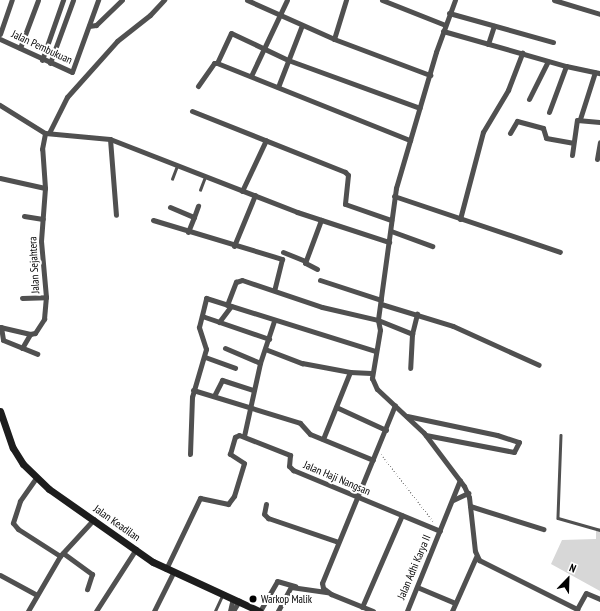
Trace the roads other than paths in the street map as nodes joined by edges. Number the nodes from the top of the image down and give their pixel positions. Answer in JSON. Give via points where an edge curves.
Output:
{"nodes":[{"id":1,"x":12,"y":0,"type":"edge"},
{"id":2,"x":38,"y":0,"type":"edge"},
{"id":3,"x":63,"y":0,"type":"edge"},
{"id":4,"x":73,"y":0,"type":"edge"},
{"id":5,"x":98,"y":0,"type":"edge"},
{"id":6,"x":122,"y":0,"type":"edge"},
{"id":7,"x":164,"y":0,"type":"edge"},
{"id":8,"x":247,"y":0,"type":"edge"},
{"id":9,"x":287,"y":0,"type":"edge"},
{"id":10,"x":346,"y":0,"type":"edge"},
{"id":11,"x":382,"y":0,"type":"edge"},
{"id":12,"x":455,"y":0,"type":"edge"},
{"id":13,"x":554,"y":0,"type":"edge"},
{"id":14,"x":257,"y":2,"type":"edge"},
{"id":15,"x":449,"y":13,"type":"junction"},
{"id":16,"x":600,"y":14,"type":"edge"},
{"id":17,"x":280,"y":16,"type":"junction"},
{"id":18,"x":445,"y":25,"type":"junction"},
{"id":19,"x":89,"y":26,"type":"junction"},
{"id":20,"x":302,"y":26,"type":"junction"},
{"id":21,"x":494,"y":26,"type":"junction"},
{"id":22,"x":443,"y":31,"type":"junction"},
{"id":23,"x":0,"y":34,"type":"edge"},
{"id":24,"x":0,"y":39,"type":"edge"},
{"id":25,"x":334,"y":39,"type":"junction"},
{"id":26,"x":553,"y":42,"type":"dead end"},
{"id":27,"x":488,"y":44,"type":"junction"},
{"id":28,"x":20,"y":48,"type":"junction"},
{"id":29,"x":264,"y":50,"type":"junction"},
{"id":30,"x":522,"y":53,"type":"junction"},
{"id":31,"x":42,"y":60,"type":"junction"},
{"id":32,"x":288,"y":60,"type":"junction"},
{"id":33,"x":548,"y":61,"type":"junction"},
{"id":34,"x":50,"y":63,"type":"junction"},
{"id":35,"x":217,"y":63,"type":"junction"},
{"id":36,"x":566,"y":66,"type":"junction"},
{"id":37,"x":598,"y":72,"type":"edge"},
{"id":38,"x":430,"y":75,"type":"junction"},
{"id":39,"x":251,"y":76,"type":"junction"},
{"id":40,"x":198,"y":86,"type":"dead end"},
{"id":41,"x":278,"y":87,"type":"junction"},
{"id":42,"x":529,"y":99,"type":"dead end"},
{"id":43,"x":0,"y":105,"type":"edge"},
{"id":44,"x":420,"y":108,"type":"junction"},
{"id":45,"x":192,"y":111,"type":"dead end"},
{"id":46,"x":549,"y":112,"type":"dead end"},
{"id":47,"x":580,"y":119,"type":"junction"},
{"id":48,"x":600,"y":122,"type":"edge"},
{"id":49,"x":47,"y":133,"type":"junction"},
{"id":50,"x":510,"y":133,"type":"dead end"},
{"id":51,"x":110,"y":139,"type":"junction"},
{"id":52,"x":266,"y":140,"type":"junction"},
{"id":53,"x":410,"y":140,"type":"junction"},
{"id":54,"x":600,"y":142,"type":"edge"},
{"id":55,"x":573,"y":143,"type":"junction"},
{"id":56,"x":572,"y":155,"type":"dead end"},
{"id":57,"x":597,"y":159,"type":"dead end"},
{"id":58,"x":177,"y":166,"type":"junction"},
{"id":59,"x":205,"y":177,"type":"junction"},
{"id":60,"x":0,"y":178,"type":"edge"},
{"id":61,"x":172,"y":179,"type":"dead end"},
{"id":62,"x":45,"y":188,"type":"junction"},
{"id":63,"x":200,"y":190,"type":"dead end"},
{"id":64,"x":242,"y":190,"type":"junction"},
{"id":65,"x":255,"y":195,"type":"junction"},
{"id":66,"x":394,"y":196,"type":"junction"},
{"id":67,"x":198,"y":206,"type":"dead end"},
{"id":68,"x":170,"y":207,"type":"dead end"},
{"id":69,"x":116,"y":215,"type":"dead end"},
{"id":70,"x":24,"y":216,"type":"dead end"},
{"id":71,"x":194,"y":217,"type":"junction"},
{"id":72,"x":43,"y":219,"type":"junction"},
{"id":73,"x":460,"y":219,"type":"junction"},
{"id":74,"x":153,"y":220,"type":"dead end"},
{"id":75,"x":321,"y":220,"type":"junction"},
{"id":76,"x":391,"y":220,"type":"junction"},
{"id":77,"x":391,"y":231,"type":"junction"},
{"id":78,"x":188,"y":232,"type":"junction"},
{"id":79,"x":389,"y":242,"type":"junction"},
{"id":80,"x":234,"y":246,"type":"junction"},
{"id":81,"x":432,"y":246,"type":"dead end"},
{"id":82,"x":283,"y":252,"type":"dead end"},
{"id":83,"x":560,"y":252,"type":"dead end"},
{"id":84,"x":305,"y":261,"type":"junction"},
{"id":85,"x":317,"y":269,"type":"dead end"},
{"id":86,"x":320,"y":280,"type":"dead end"},
{"id":87,"x":274,"y":290,"type":"junction"},
{"id":88,"x":46,"y":297,"type":"junction"},
{"id":89,"x":22,"y":298,"type":"dead end"},
{"id":90,"x":381,"y":302,"type":"junction"},
{"id":91,"x":229,"y":305,"type":"junction"},
{"id":92,"x":417,"y":314,"type":"junction"},
{"id":93,"x":202,"y":316,"type":"junction"},
{"id":94,"x":378,"y":320,"type":"junction"},
{"id":95,"x":274,"y":321,"type":"junction"},
{"id":96,"x":219,"y":322,"type":"junction"},
{"id":97,"x":0,"y":327,"type":"edge"},
{"id":98,"x":30,"y":334,"type":"junction"},
{"id":99,"x":412,"y":334,"type":"junction"},
{"id":100,"x":269,"y":339,"type":"junction"},
{"id":101,"x":22,"y":348,"type":"junction"},
{"id":102,"x":225,"y":348,"type":"dead end"},
{"id":103,"x":265,"y":349,"type":"junction"},
{"id":104,"x":375,"y":352,"type":"junction"},
{"id":105,"x":37,"y":354,"type":"dead end"},
{"id":106,"x":205,"y":356,"type":"junction"},
{"id":107,"x":260,"y":362,"type":"junction"},
{"id":108,"x":539,"y":365,"type":"dead end"},
{"id":109,"x":235,"y":368,"type":"dead end"},
{"id":110,"x":410,"y":368,"type":"dead end"},
{"id":111,"x":350,"y":372,"type":"junction"},
{"id":112,"x":371,"y":373,"type":"junction"},
{"id":113,"x":193,"y":390,"type":"junction"},
{"id":114,"x":253,"y":390,"type":"junction"},
{"id":115,"x":214,"y":396,"type":"junction"},
{"id":116,"x":395,"y":405,"type":"junction"},
{"id":117,"x":336,"y":407,"type":"junction"},
{"id":118,"x":248,"y":408,"type":"junction"},
{"id":119,"x":0,"y":411,"type":"edge"},
{"id":120,"x":407,"y":416,"type":"junction"},
{"id":121,"x":386,"y":430,"type":"junction"},
{"id":122,"x":426,"y":435,"type":"junction"},
{"id":123,"x":561,"y":435,"type":"dead end"},
{"id":124,"x":244,"y":436,"type":"junction"},
{"id":125,"x":323,"y":440,"type":"junction"},
{"id":126,"x":190,"y":454,"type":"dead end"},
{"id":127,"x":373,"y":460,"type":"junction"},
{"id":128,"x":36,"y":478,"type":"junction"},
{"id":129,"x":460,"y":480,"type":"junction"},
{"id":130,"x":468,"y":493,"type":"junction"},
{"id":131,"x":357,"y":498,"type":"junction"},
{"id":132,"x":453,"y":500,"type":"junction"},
{"id":133,"x":266,"y":504,"type":"dead end"},
{"id":134,"x":470,"y":506,"type":"junction"},
{"id":135,"x":402,"y":515,"type":"junction"},
{"id":136,"x":94,"y":519,"type":"junction"},
{"id":137,"x":543,"y":529,"type":"dead end"},
{"id":138,"x":600,"y":530,"type":"edge"},
{"id":139,"x":440,"y":531,"type":"junction"},
{"id":140,"x":338,"y":542,"type":"junction"},
{"id":141,"x":136,"y":550,"type":"junction"},
{"id":142,"x":62,"y":555,"type":"junction"},
{"id":143,"x":476,"y":556,"type":"junction"},
{"id":144,"x":166,"y":569,"type":"junction"},
{"id":145,"x":173,"y":573,"type":"junction"},
{"id":146,"x":0,"y":575,"type":"edge"},
{"id":147,"x":295,"y":586,"type":"junction"},
{"id":148,"x":417,"y":587,"type":"junction"},
{"id":149,"x":87,"y":589,"type":"dead end"},
{"id":150,"x":328,"y":592,"type":"junction"},
{"id":151,"x":223,"y":594,"type":"junction"},
{"id":152,"x":37,"y":595,"type":"junction"},
{"id":153,"x":600,"y":599,"type":"edge"},
{"id":154,"x":236,"y":600,"type":"junction"},
{"id":155,"x":455,"y":603,"type":"junction"},
{"id":156,"x":362,"y":607,"type":"junction"},
{"id":157,"x":576,"y":610,"type":"edge"},
{"id":158,"x":28,"y":611,"type":"edge"},
{"id":159,"x":96,"y":611,"type":"edge"},
{"id":160,"x":154,"y":611,"type":"edge"},
{"id":161,"x":215,"y":611,"type":"edge"},
{"id":162,"x":230,"y":611,"type":"edge"},
{"id":163,"x":233,"y":611,"type":"edge"},
{"id":164,"x":259,"y":611,"type":"edge"},
{"id":165,"x":278,"y":611,"type":"edge"},
{"id":166,"x":373,"y":611,"type":"edge"},
{"id":167,"x":407,"y":611,"type":"edge"},
{"id":168,"x":453,"y":611,"type":"edge"}],
"edges":[{"from":1,"to":23,"type":"street"},
{"from":2,"to":28,"type":"street"},
{"from":3,"to":31,"type":"street"},
{"from":4,"to":34,"type":"street"},
{"from":5,"to":19,"type":"street"},
{"from":6,"to":19,"type":"street","via":[[96,25]]},
{"from":7,"to":49,"type":"street","via":[[150,15],[117,41],[71,93]]},
{"from":8,"to":14,"type":"street"},
{"from":9,"to":17,"type":"street"},
{"from":10,"to":25,"type":"street"},
{"from":11,"to":18,"type":"street"},
{"from":12,"to":15,"type":"street"},
{"from":13,"to":16,"type":"street"},
{"from":14,"to":17,"type":"street"},
{"from":15,"to":18,"type":"street"},
{"from":15,"to":21,"type":"street"},
{"from":17,"to":20,"type":"street"},
{"from":17,"to":29,"type":"street"},
{"from":18,"to":22,"type":"street"},
{"from":19,"to":34,"type":"street","name":"Jalan Pembukuan","via":[[74,69],[70,72]]},
{"from":20,"to":25,"type":"street"},
{"from":20,"to":32,"type":"street"},
{"from":21,"to":26,"type":"street"},
{"from":21,"to":27,"type":"street"},
{"from":22,"to":27,"type":"street"},
{"from":22,"to":38,"type":"street"},
{"from":24,"to":28,"type":"street","name":"Jalan Pembukuan"},
{"from":25,"to":38,"type":"street"},
{"from":27,"to":30,"type":"street"},
{"from":28,"to":31,"type":"street","name":"Jalan Pembukuan"},
{"from":29,"to":32,"type":"street"},
{"from":29,"to":35,"type":"street","via":[[229,33]]},
{"from":29,"to":39,"type":"street"},
{"from":30,"to":33,"type":"street"},
{"from":30,"to":73,"type":"street","via":[[508,90],[482,132]]},
{"from":31,"to":34,"type":"street","name":"Jalan Pembukuan"},
{"from":32,"to":41,"type":"street"},
{"from":32,"to":44,"type":"street"},
{"from":33,"to":36,"type":"street"},
{"from":33,"to":42,"type":"street"},
{"from":35,"to":39,"type":"street"},
{"from":35,"to":40,"type":"street"},
{"from":36,"to":37,"type":"street"},
{"from":36,"to":46,"type":"street"},
{"from":37,"to":47,"type":"street"},
{"from":38,"to":44,"type":"street"},
{"from":39,"to":41,"type":"street"},
{"from":41,"to":53,"type":"street"},
{"from":43,"to":49,"type":"street"},
{"from":44,"to":53,"type":"street"},
{"from":45,"to":52,"type":"street"},
{"from":47,"to":48,"type":"street"},
{"from":47,"to":55,"type":"street","via":[[577,120]]},
{"from":49,"to":51,"type":"street"},
{"from":49,"to":62,"type":"street","name":"Jalan Sejahtera","via":[[42,149]]},
{"from":50,"to":55,"type":"street","via":[[517,121],[543,128],[546,138]]},
{"from":51,"to":58,"type":"street"},
{"from":51,"to":69,"type":"street"},
{"from":52,"to":64,"type":"street"},
{"from":52,"to":76,"type":"street","via":[[346,173],[348,176],[345,204]]},
{"from":53,"to":66,"type":"street"},
{"from":54,"to":57,"type":"street"},
{"from":55,"to":56,"type":"street"},
{"from":58,"to":59,"type":"street"},
{"from":58,"to":61,"type":"lane"},
{"from":59,"to":63,"type":"lane"},
{"from":59,"to":64,"type":"street"},
{"from":60,"to":62,"type":"street"},
{"from":62,"to":72,"type":"street","name":"Jalan Sejahtera"},
{"from":64,"to":65,"type":"street"},
{"from":65,"to":75,"type":"street"},
{"from":65,"to":80,"type":"street"},
{"from":66,"to":73,"type":"street"},
{"from":66,"to":76,"type":"street"},
{"from":67,"to":71,"type":"street"},
{"from":68,"to":71,"type":"street"},
{"from":70,"to":72,"type":"street"},
{"from":71,"to":78,"type":"street"},
{"from":72,"to":88,"type":"street","name":"Jalan Sejahtera","via":[[41,241]]},
{"from":73,"to":83,"type":"street"},
{"from":74,"to":78,"type":"street"},
{"from":75,"to":79,"type":"street"},
{"from":75,"to":84,"type":"street"},
{"from":76,"to":77,"type":"street"},
{"from":77,"to":79,"type":"street"},
{"from":77,"to":81,"type":"street"},
{"from":78,"to":80,"type":"street"},
{"from":79,"to":90,"type":"street"},
{"from":80,"to":87,"type":"street","via":[[282,258]]},
{"from":82,"to":84,"type":"street"},
{"from":84,"to":85,"type":"street"},
{"from":86,"to":90,"type":"street"},
{"from":87,"to":91,"type":"street","via":[[239,280]]},
{"from":87,"to":94,"type":"street","via":[[322,307]]},
{"from":88,"to":89,"type":"street"},
{"from":88,"to":98,"type":"street","name":"Jalan Sejahtera","via":[[44,319],[35,333]]},
{"from":90,"to":92,"type":"street"},
{"from":90,"to":94,"type":"street"},
{"from":91,"to":93,"type":"street","via":[[206,298]]},
{"from":91,"to":95,"type":"street"},
{"from":91,"to":96,"type":"street"},
{"from":92,"to":99,"type":"street"},
{"from":92,"to":108,"type":"street","via":[[484,339]]},
{"from":93,"to":96,"type":"street"},
{"from":93,"to":106,"type":"street","via":[[199,328],[206,345]]},
{"from":94,"to":99,"type":"street"},
{"from":94,"to":104,"type":"street","via":[[380,330]]},
{"from":95,"to":100,"type":"street"},
{"from":95,"to":104,"type":"street"},
{"from":96,"to":100,"type":"street"},
{"from":97,"to":98,"type":"street"},
{"from":97,"to":101,"type":"street","via":[[3,340]]},
{"from":98,"to":101,"type":"street","name":"Jalan Sejahtera"},
{"from":99,"to":110,"type":"street"},
{"from":100,"to":103,"type":"street"},
{"from":101,"to":105,"type":"street"},
{"from":102,"to":107,"type":"street"},
{"from":103,"to":107,"type":"street"},
{"from":103,"to":111,"type":"street","via":[[286,359]]},
{"from":104,"to":112,"type":"street"},
{"from":106,"to":109,"type":"street"},
{"from":106,"to":113,"type":"street"},
{"from":107,"to":114,"type":"street"},
{"from":111,"to":112,"type":"street"},
{"from":111,"to":117,"type":"street"},
{"from":112,"to":116,"type":"street","via":[[377,389]]},
{"from":113,"to":115,"type":"street"},
{"from":113,"to":126,"type":"street"},
{"from":114,"to":115,"type":"street","via":[[222,380]]},
{"from":114,"to":118,"type":"street"},
{"from":115,"to":118,"type":"street"},
{"from":116,"to":120,"type":"street"},
{"from":116,"to":121,"type":"street"},
{"from":117,"to":121,"type":"street"},
{"from":117,"to":125,"type":"street"},
{"from":118,"to":124,"type":"street"},
{"from":118,"to":125,"type":"street","via":[[300,423],[310,434]]},
{"from":119,"to":128,"type":"main road","name":"Jalan Keadilan","via":[[13,448]]},
{"from":120,"to":122,"type":"street"},
{"from":120,"to":122,"type":"street","via":[[497,435],[518,442],[514,452]]},
{"from":121,"to":127,"type":"street"},
{"from":122,"to":129,"type":"street"},
{"from":123,"to":138,"type":"lane","via":[[558,518]]},
{"from":124,"to":131,"type":"street","name":"Jalan Haji Nangsan","via":[[290,455],[289,466],[293,470]]},
{"from":124,"to":144,"type":"street","via":[[235,437],[231,449],[233,457],[244,463],[231,502],[223,504],[200,498]]},
{"from":125,"to":127,"type":"street"},
{"from":127,"to":131,"type":"street"},
{"from":128,"to":136,"type":"main road","name":"Jalan Keadilan"},
{"from":128,"to":142,"type":"street","via":[[20,501],[13,523],[18,529]]},
{"from":129,"to":130,"type":"street"},
{"from":129,"to":132,"type":"street","name":"Jalan Adhi Karya II"},
{"from":130,"to":132,"type":"street"},
{"from":130,"to":134,"type":"street"},
{"from":131,"to":135,"type":"street","name":"Jalan Haji Nangsan"},
{"from":131,"to":140,"type":"street"},
{"from":132,"to":139,"type":"street","name":"Jalan Adhi Karya II"},
{"from":133,"to":140,"type":"street","via":[[264,514],[268,518]]},
{"from":134,"to":137,"type":"street"},
{"from":134,"to":143,"type":"street"},
{"from":135,"to":139,"type":"street","name":"Jalan Haji Nangsan"},
{"from":135,"to":156,"type":"street"},
{"from":136,"to":141,"type":"main road","name":"Jalan Keadilan"},
{"from":136,"to":142,"type":"street"},
{"from":139,"to":148,"type":"street","name":"Jalan Adhi Karya II"},
{"from":140,"to":150,"type":"street","via":[[322,583]]},
{"from":141,"to":144,"type":"main road","name":"Jalan Keadilan"},
{"from":141,"to":159,"type":"street"},
{"from":142,"to":149,"type":"street","via":[[92,574]]},
{"from":142,"to":152,"type":"street"},
{"from":143,"to":155,"type":"street"},
{"from":143,"to":157,"type":"street","via":[[484,563]]},
{"from":144,"to":145,"type":"main road","name":"Jalan Keadilan"},
{"from":145,"to":151,"type":"main road","name":"Jalan Keadilan"},
{"from":145,"to":160,"type":"street"},
{"from":146,"to":152,"type":"street"},
{"from":147,"to":150,"type":"street"},
{"from":147,"to":164,"type":"street","via":[[282,580],[274,583]]},
{"from":147,"to":165,"type":"street","via":[[289,589]]},
{"from":148,"to":155,"type":"street"},
{"from":148,"to":167,"type":"street","name":"Jalan Adhi Karya II"},
{"from":150,"to":156,"type":"street"},
{"from":151,"to":154,"type":"main road","name":"Jalan Keadilan"},
{"from":151,"to":161,"type":"lane"},
{"from":152,"to":158,"type":"street"},
{"from":153,"to":157,"type":"street","via":[[586,593]]},
{"from":154,"to":162,"type":"street"},
{"from":154,"to":163,"type":"street"},
{"from":154,"to":164,"type":"main road","name":"Jalan Keadilan"},
{"from":155,"to":168,"type":"street"},
{"from":156,"to":166,"type":"street"}]}
